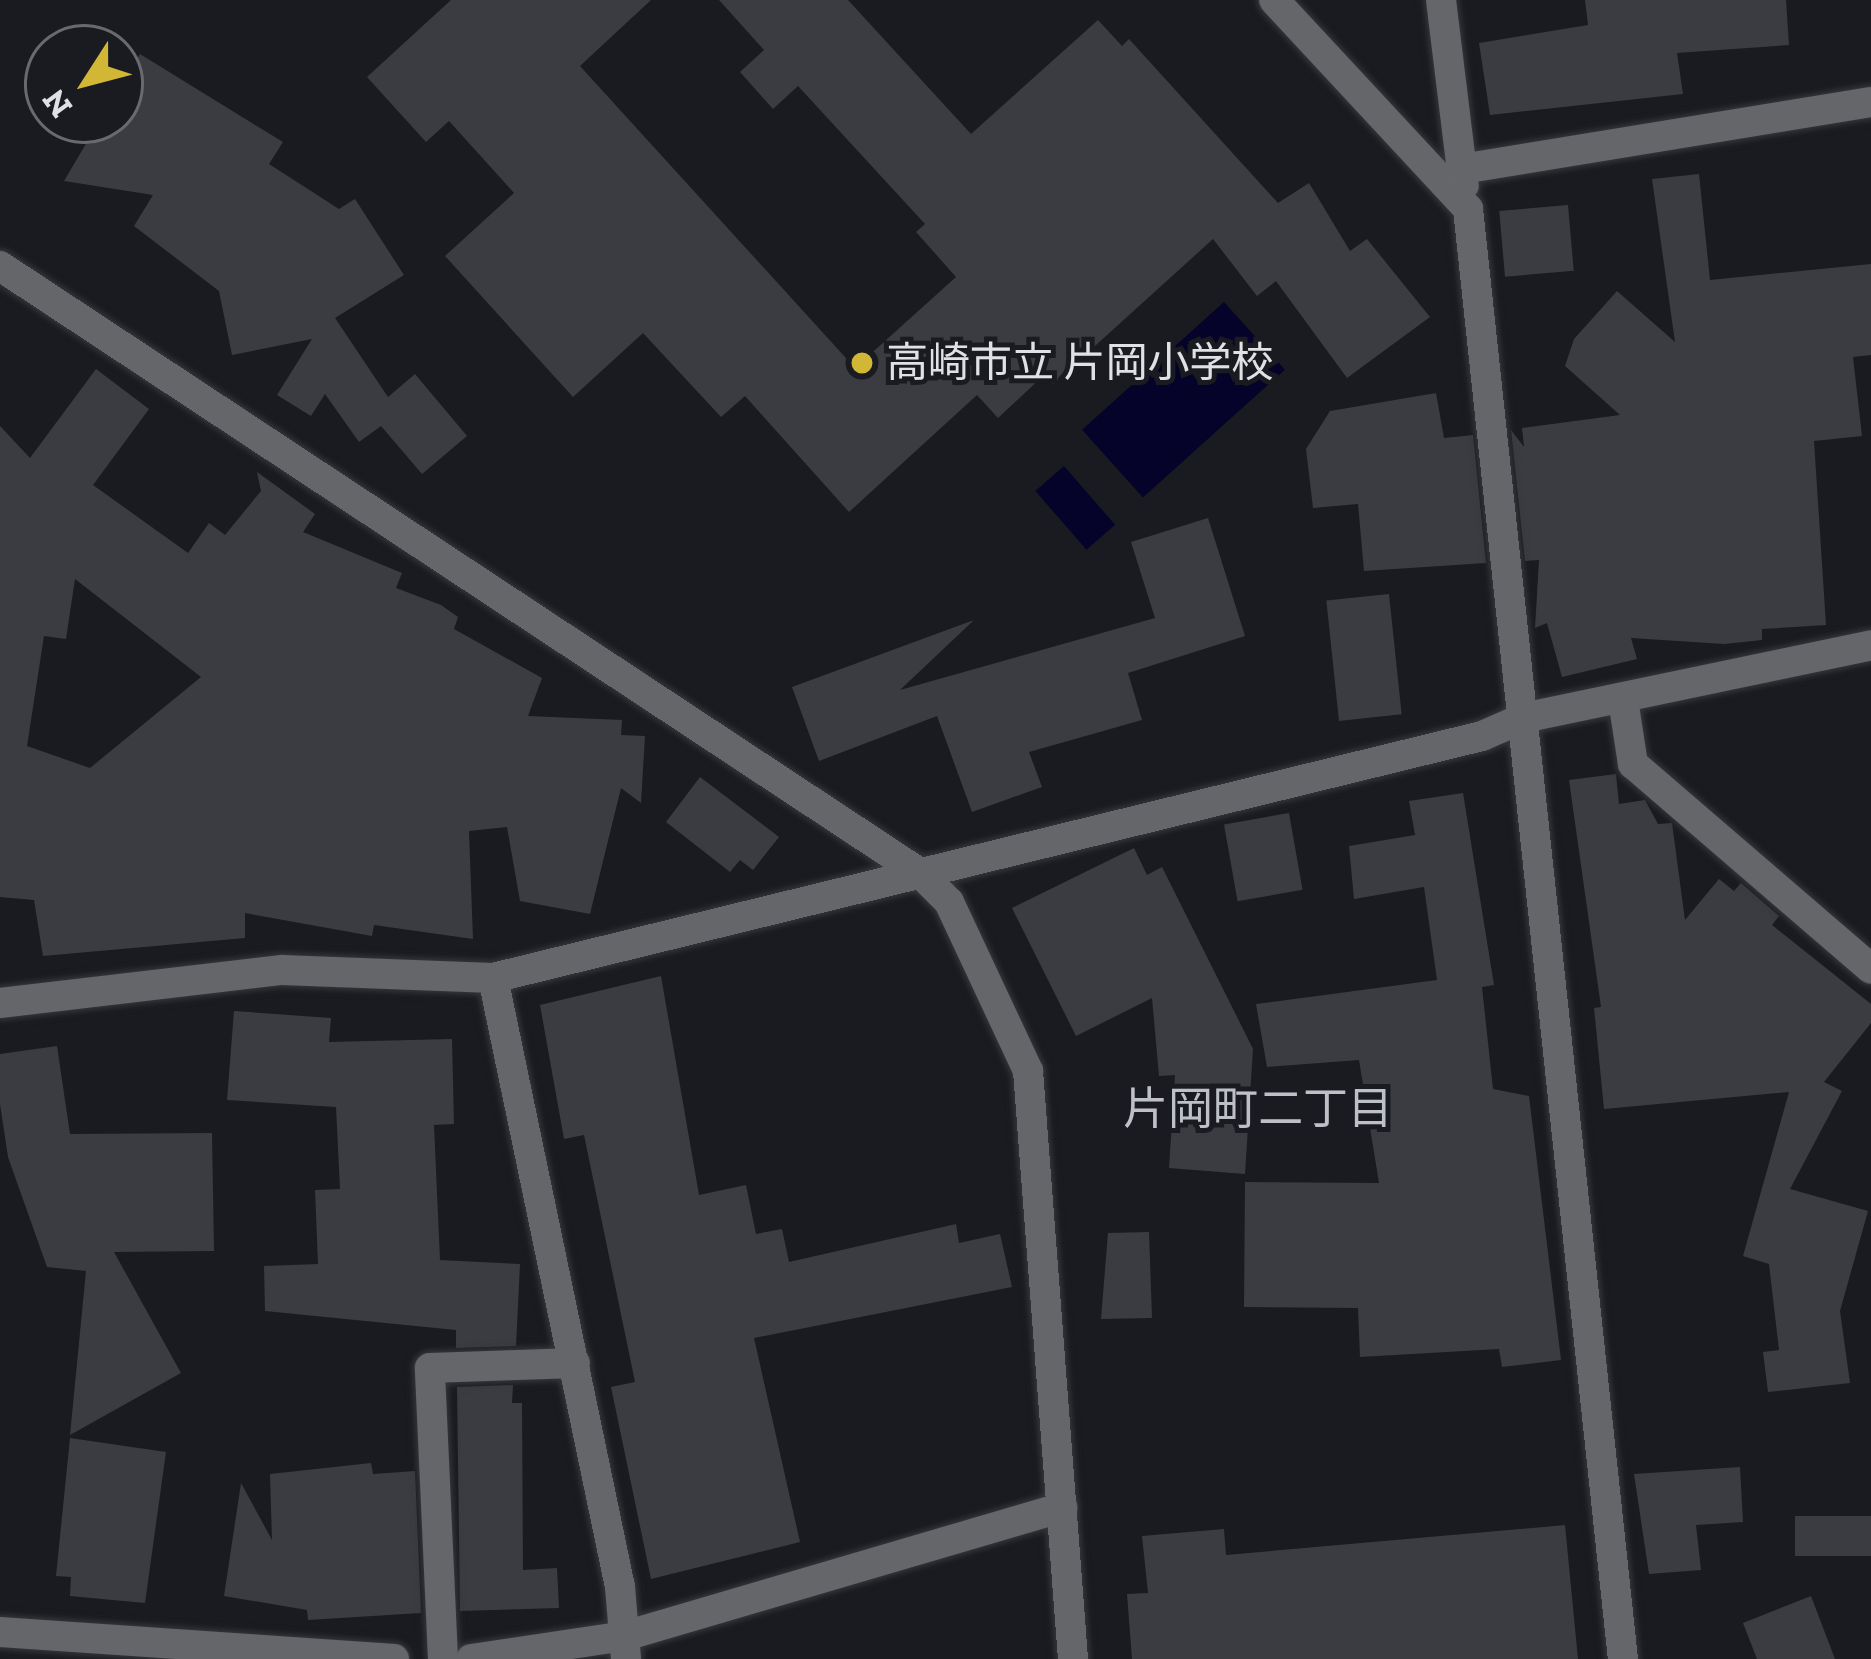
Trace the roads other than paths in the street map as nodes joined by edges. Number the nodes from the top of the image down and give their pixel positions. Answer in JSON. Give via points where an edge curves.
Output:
{"nodes":[{"id":1,"x":1274,"y":0,"type":"edge"},
{"id":2,"x":1442,"y":0,"type":"edge"},
{"id":3,"x":1871,"y":102,"type":"edge"},
{"id":4,"x":1462,"y":170,"type":"junction"},
{"id":5,"x":1468,"y":209,"type":"junction"},
{"id":6,"x":0,"y":266,"type":"edge"},
{"id":7,"x":1871,"y":645,"type":"edge"},
{"id":8,"x":1623,"y":699,"type":"junction"},
{"id":9,"x":1522,"y":718,"type":"junction"},
{"id":10,"x":920,"y":873,"type":"junction"},
{"id":11,"x":1871,"y":969,"type":"edge"},
{"id":12,"x":493,"y":978,"type":"junction"},
{"id":13,"x":0,"y":1003,"type":"edge"},
{"id":14,"x":575,"y":1363,"type":"junction"},
{"id":15,"x":1062,"y":1507,"type":"junction"},
{"id":16,"x":0,"y":1632,"type":"edge"},
{"id":17,"x":626,"y":1648,"type":"edge"},
{"id":18,"x":394,"y":1659,"type":"edge"},
{"id":19,"x":443,"y":1659,"type":"edge"},
{"id":20,"x":471,"y":1659,"type":"edge"},
{"id":21,"x":1073,"y":1659,"type":"edge"},
{"id":22,"x":1623,"y":1659,"type":"edge"}],
"edges":[{"from":1,"to":5,"type":"street"},
{"from":2,"to":4,"type":"street"},
{"from":3,"to":4,"type":"street"},
{"from":4,"to":5,"type":"street"},
{"from":5,"to":9,"type":"street"},
{"from":6,"to":10,"type":"street"},
{"from":7,"to":8,"type":"street"},
{"from":8,"to":9,"type":"street"},
{"from":8,"to":11,"type":"street","via":[[1633,764]]},
{"from":9,"to":10,"type":"street","via":[[1482,736]]},
{"from":9,"to":22,"type":"street"},
{"from":10,"to":12,"type":"street"},
{"from":10,"to":15,"type":"street","via":[[950,902],[1028,1071]]},
{"from":12,"to":13,"type":"street","via":[[282,970]]},
{"from":12,"to":14,"type":"street"},
{"from":14,"to":17,"type":"street"},
{"from":14,"to":19,"type":"street","via":[[430,1368]]},
{"from":15,"to":17,"type":"street"},
{"from":15,"to":21,"type":"street"},
{"from":16,"to":18,"type":"street"},
{"from":17,"to":20,"type":"street"}]}
